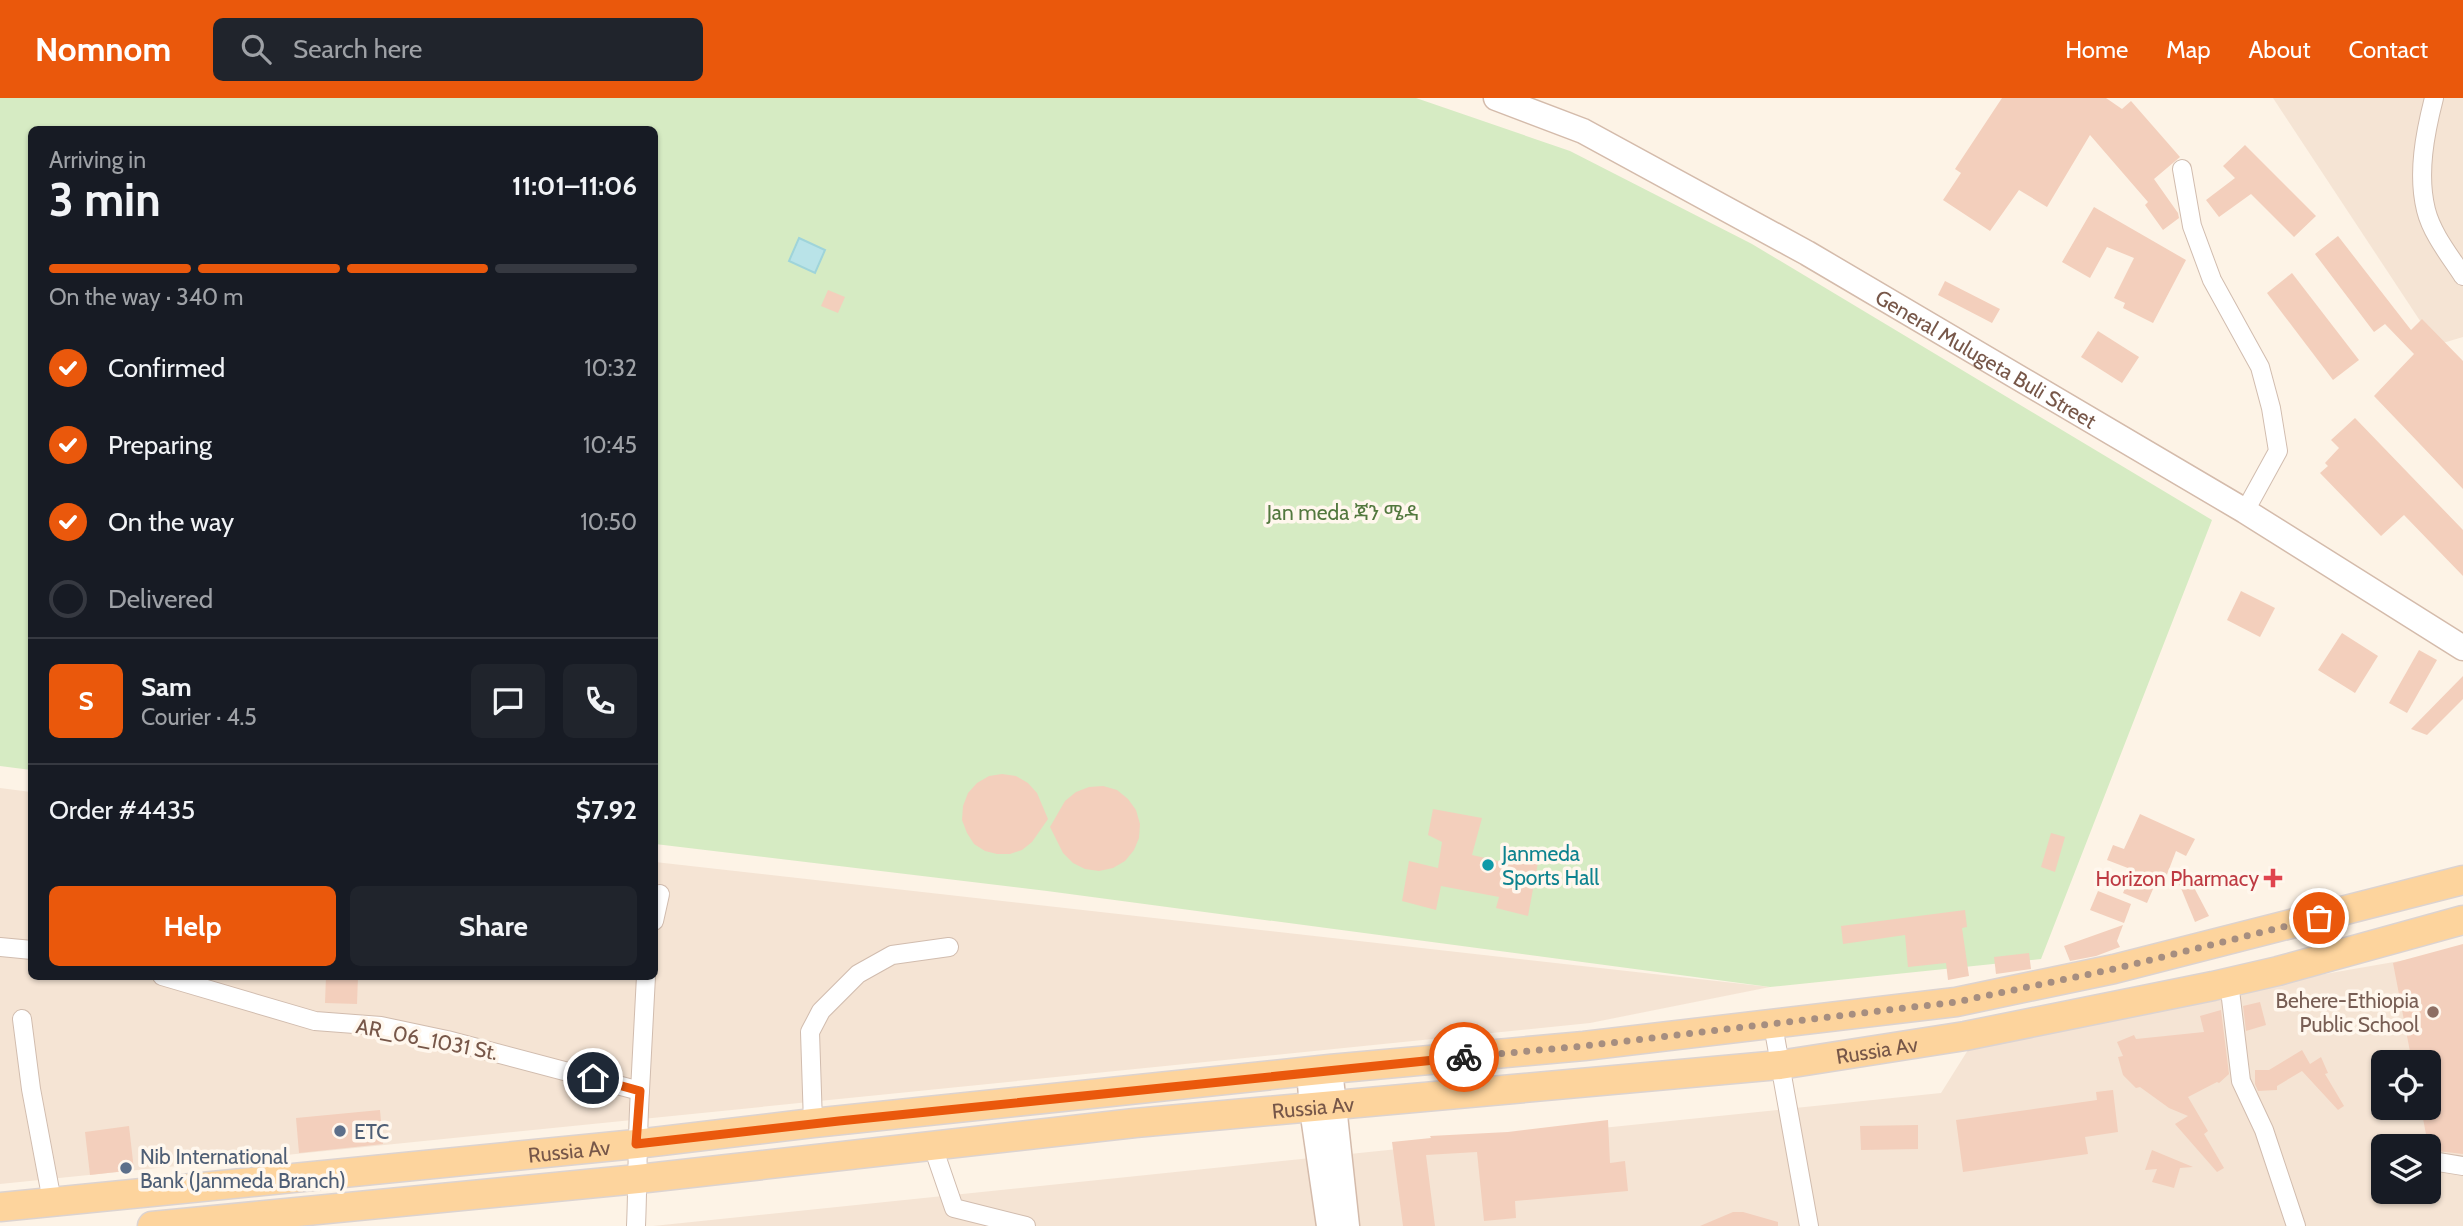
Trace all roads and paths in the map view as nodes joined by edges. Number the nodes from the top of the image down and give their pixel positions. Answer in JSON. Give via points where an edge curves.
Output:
{"nodes":[{"id":1,"x":1496,"y":98,"type":"edge"},
{"id":2,"x":2434,"y":98,"type":"edge"},
{"id":3,"x":2182,"y":169,"type":"dead end"},
{"id":4,"x":2463,"y":276,"type":"edge"},
{"id":5,"x":2245,"y":511,"type":"junction"},
{"id":6,"x":2463,"y":648,"type":"edge"},
{"id":7,"x":2463,"y":880,"type":"edge"},
{"id":8,"x":660,"y":894,"type":"dead end"},
{"id":9,"x":658,"y":903,"type":"edge"},
{"id":10,"x":2463,"y":920,"type":"edge"},
{"id":11,"x":2268,"y":931,"type":"junction"},
{"id":12,"x":0,"y":947,"type":"edge"},
{"id":13,"x":949,"y":947,"type":"dead end"},
{"id":14,"x":28,"y":950,"type":"edge"},
{"id":15,"x":2278,"y":971,"type":"junction"},
{"id":16,"x":176,"y":980,"type":"edge"},
{"id":17,"x":646,"y":980,"type":"edge"},
{"id":18,"x":2229,"y":982,"type":"junction"},
{"id":19,"x":22,"y":1019,"type":"dead end"},
{"id":20,"x":1773,"y":1025,"type":"junction"},
{"id":21,"x":1780,"y":1065,"type":"junction"},
{"id":22,"x":1320,"y":1070,"type":"junction"},
{"id":23,"x":640,"y":1091,"type":"junction"},
{"id":24,"x":1323,"y":1108,"type":"junction"},
{"id":25,"x":813,"y":1123,"type":"junction"},
{"id":26,"x":636,"y":1144,"type":"junction"},
{"id":27,"x":933,"y":1147,"type":"junction"},
{"id":28,"x":2441,"y":1162,"type":"edge"},
{"id":29,"x":2463,"y":1166,"type":"edge"},
{"id":30,"x":638,"y":1179,"type":"junction"},
{"id":31,"x":52,"y":1201,"type":"junction"},
{"id":32,"x":0,"y":1207,"type":"edge"},
{"id":33,"x":170,"y":1225,"type":"edge"},
{"id":34,"x":1017,"y":1225,"type":"edge"},
{"id":35,"x":636,"y":1226,"type":"edge"},
{"id":36,"x":1329,"y":1226,"type":"edge"},
{"id":37,"x":1347,"y":1226,"type":"edge"},
{"id":38,"x":1809,"y":1226,"type":"edge"},
{"id":39,"x":2296,"y":1226,"type":"edge"}],
"edges":[{"from":1,"to":5,"type":"main road","name":"General Mulugeta Buli Street","via":[[1583,131],[1771,234]]},
{"from":2,"to":4,"type":"street","via":[[2422,166],[2426,210]]},
{"from":3,"to":5,"type":"street","via":[[2192,226],[2212,280],[2260,367],[2271,408],[2278,451]]},
{"from":5,"to":6,"type":"main road","name":"General Mulugeta Buli Street"},
{"from":7,"to":11,"type":"main road","name":"Russia Av"},
{"from":8,"to":9,"type":"street"},
{"from":10,"to":15,"type":"main road","name":"Russia Av"},
{"from":11,"to":15,"type":"main road"},
{"from":11,"to":20,"type":"main road","name":"Russia Av","via":[[1956,1002]]},
{"from":12,"to":14,"type":"street"},
{"from":13,"to":25,"type":"street","via":[[892,955],[858,974],[821,1011],[810,1032]]},
{"from":15,"to":18,"type":"main road","name":"Russia Av"},
{"from":16,"to":23,"type":"street","name":"AR_06_1031 St.","via":[[315,1021],[421,1034]]},
{"from":17,"to":23,"type":"street"},
{"from":18,"to":21,"type":"main road","name":"Russia Av","via":[[1965,1036]]},
{"from":18,"to":39,"type":"street","via":[[2241,1081],[2264,1130]]},
{"from":19,"to":31,"type":"street"},
{"from":20,"to":21,"type":"street"},
{"from":20,"to":22,"type":"main road","name":"Russia Av"},
{"from":21,"to":24,"type":"main road","name":"Russia Av"},
{"from":21,"to":38,"type":"street"},
{"from":22,"to":24,"type":"main road"},
{"from":22,"to":25,"type":"main road","name":"Russia Av"},
{"from":23,"to":26,"type":"street"},
{"from":24,"to":27,"type":"main road","name":"Russia Av"},
{"from":24,"to":36,"type":"main road"},
{"from":24,"to":37,"type":"main road"},
{"from":25,"to":26,"type":"main road","name":"Russia Av"},
{"from":26,"to":30,"type":"street"},
{"from":26,"to":31,"type":"main road","name":"Russia Av"},
{"from":27,"to":30,"type":"main road","name":"Russia Av"},
{"from":27,"to":34,"type":"street","via":[[954,1208]]},
{"from":28,"to":29,"type":"street"},
{"from":30,"to":33,"type":"main road","name":"Russia Av"},
{"from":30,"to":35,"type":"street"},
{"from":31,"to":32,"type":"main road","name":"Russia Av"}]}
